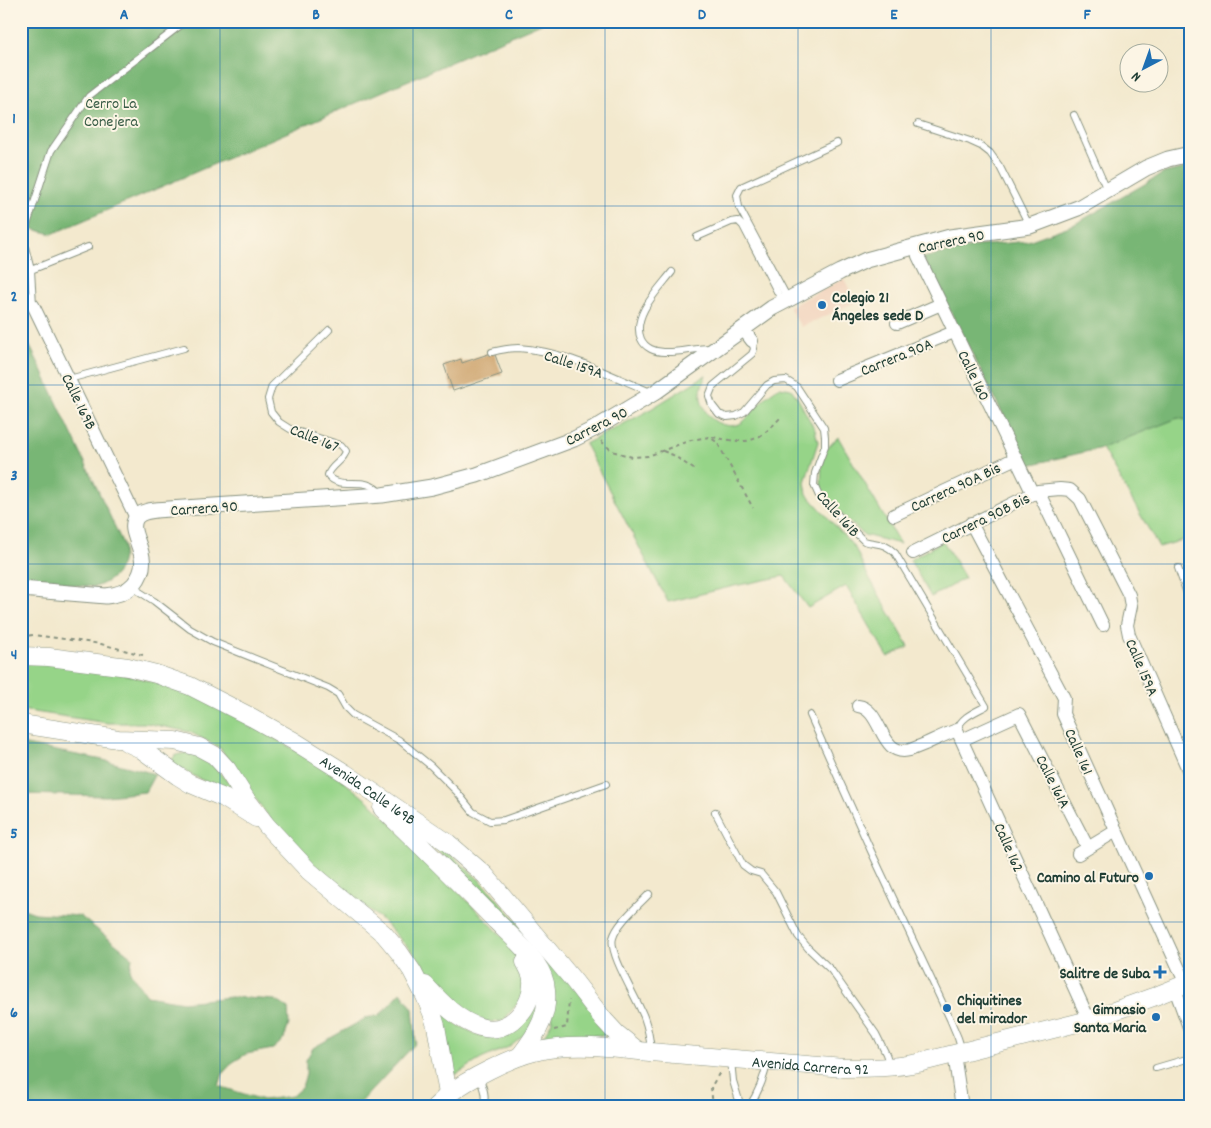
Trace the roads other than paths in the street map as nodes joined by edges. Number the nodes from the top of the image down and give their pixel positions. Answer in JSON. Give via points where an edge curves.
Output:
{"nodes":[{"id":1,"x":186,"y":21,"type":"edge"},
{"id":2,"x":1074,"y":115,"type":"dead end"},
{"id":3,"x":918,"y":124,"type":"dead end"},
{"id":4,"x":837,"y":143,"type":"dead end"},
{"id":5,"x":1190,"y":154,"type":"edge"},
{"id":6,"x":1107,"y":192,"type":"junction"},
{"id":7,"x":1030,"y":226,"type":"junction"},
{"id":8,"x":696,"y":237,"type":"dead end"},
{"id":9,"x":88,"y":246,"type":"dead end"},
{"id":10,"x":918,"y":256,"type":"dead end"},
{"id":11,"x":31,"y":270,"type":"junction"},
{"id":12,"x":672,"y":272,"type":"dead end"},
{"id":13,"x":21,"y":286,"type":"edge"},
{"id":14,"x":786,"y":301,"type":"junction"},
{"id":15,"x":941,"y":304,"type":"junction"},
{"id":16,"x":33,"y":305,"type":"junction"},
{"id":17,"x":898,"y":323,"type":"dead end"},
{"id":18,"x":329,"y":330,"type":"dead end"},
{"id":19,"x":954,"y":332,"type":"junction"},
{"id":20,"x":748,"y":335,"type":"junction"},
{"id":21,"x":184,"y":348,"type":"dead end"},
{"id":22,"x":716,"y":348,"type":"junction"},
{"id":23,"x":492,"y":352,"type":"dead end"},
{"id":24,"x":69,"y":379,"type":"junction"},
{"id":25,"x":837,"y":380,"type":"dead end"},
{"id":26,"x":654,"y":393,"type":"junction"},
{"id":27,"x":1016,"y":458,"type":"junction"},
{"id":28,"x":1060,"y":489,"type":"joint"},
{"id":29,"x":1035,"y":493,"type":"junction"},
{"id":30,"x":382,"y":495,"type":"junction"},
{"id":31,"x":894,"y":515,"type":"dead end"},
{"id":32,"x":136,"y":518,"type":"junction"},
{"id":33,"x":971,"y":523,"type":"junction"},
{"id":34,"x":913,"y":552,"type":"dead end"},
{"id":35,"x":1178,"y":568,"type":"dead end"},
{"id":36,"x":131,"y":587,"type":"junction"},
{"id":37,"x":21,"y":589,"type":"edge"},
{"id":38,"x":1190,"y":602,"type":"edge"},
{"id":39,"x":1103,"y":625,"type":"dead end"},
{"id":40,"x":21,"y":656,"type":"edge"},
{"id":41,"x":858,"y":706,"type":"dead end"},
{"id":42,"x":810,"y":715,"type":"dead end"},
{"id":43,"x":21,"y":724,"type":"edge"},
{"id":44,"x":960,"y":735,"type":"junction"},
{"id":45,"x":118,"y":739,"type":"junction"},
{"id":46,"x":345,"y":773,"type":"junction"},
{"id":47,"x":1190,"y":774,"type":"edge"},
{"id":48,"x":606,"y":784,"type":"dead end"},
{"id":49,"x":715,"y":812,"type":"dead end"},
{"id":50,"x":267,"y":826,"type":"junction"},
{"id":51,"x":1116,"y":832,"type":"junction"},
{"id":52,"x":650,"y":894,"type":"dead end"},
{"id":53,"x":480,"y":904,"type":"junction"},
{"id":54,"x":412,"y":971,"type":"junction"},
{"id":55,"x":1183,"y":985,"type":"edge"},
{"id":56,"x":1088,"y":1020,"type":"junction"},
{"id":57,"x":1190,"y":1030,"type":"edge"},
{"id":58,"x":644,"y":1051,"type":"junction"},
{"id":59,"x":958,"y":1053,"type":"junction"},
{"id":60,"x":520,"y":1056,"type":"junction"},
{"id":61,"x":726,"y":1058,"type":"junction"},
{"id":62,"x":1190,"y":1058,"type":"edge"},
{"id":63,"x":768,"y":1062,"type":"junction"},
{"id":64,"x":890,"y":1067,"type":"junction"},
{"id":65,"x":1156,"y":1068,"type":"dead end"},
{"id":66,"x":478,"y":1076,"type":"junction"},
{"id":67,"x":448,"y":1094,"type":"junction"},
{"id":68,"x":435,"y":1107,"type":"edge"},
{"id":69,"x":483,"y":1107,"type":"edge"},
{"id":70,"x":741,"y":1107,"type":"edge"},
{"id":71,"x":749,"y":1107,"type":"edge"},
{"id":72,"x":962,"y":1107,"type":"edge"}],
"edges":[{"from":1,"to":11,"type":"lane","via":[[89,96],[51,151],[26,231],[24,243]]},
{"from":2,"to":6,"type":"lane"},
{"from":3,"to":7,"type":"lane","via":[[970,141],[990,153]]},
{"from":4,"to":14,"type":"lane","via":[[741,187],[737,195],[739,207]]},
{"from":5,"to":6,"type":"street","name":"Carrera 90","via":[[1146,168]]},
{"from":6,"to":7,"type":"street","name":"Carrera 90","via":[[1078,208]]},
{"from":7,"to":14,"type":"street","name":"Carrera 90","via":[[950,237],[866,260]]},
{"from":8,"to":14,"type":"lane","via":[[738,221]]},
{"from":9,"to":11,"type":"lane"},
{"from":10,"to":15,"type":"street","name":"Calle 160"},
{"from":11,"to":16,"type":"lane"},
{"from":12,"to":22,"type":"lane","via":[[646,306],[639,322],[643,343],[652,350],[664,352]]},
{"from":13,"to":16,"type":"lane","name":"Calle 169B"},
{"from":14,"to":20,"type":"street","name":"Carrera 90","via":[[772,308]]},
{"from":15,"to":17,"type":"street"},
{"from":15,"to":19,"type":"street","name":"Calle 160"},
{"from":16,"to":24,"type":"street","name":"Calle 169B"},
{"from":18,"to":30,"type":"lane","name":"Calle 167","via":[[272,386],[268,399],[271,412],[290,429],[341,445],[346,451],[345,456],[330,469],[328,475],[331,480],[370,484]]},
{"from":19,"to":25,"type":"street","name":"Carrera 90A"},
{"from":19,"to":27,"type":"street","name":"Calle 160"},
{"from":20,"to":22,"type":"street","name":"Carrera 90"},
{"from":20,"to":44,"type":"lane","name":"Calle 161B","via":[[754,349],[752,354],[713,386],[709,396],[712,405],[719,414],[736,416],[774,381],[786,380],[797,387],[824,428],[825,446],[814,484],[819,496],[864,541],[889,547],[895,553],[986,706],[964,718],[958,725]]},
{"from":21,"to":24,"type":"lane"},
{"from":22,"to":26,"type":"street","name":"Carrera 90"},
{"from":23,"to":26,"type":"lane","name":"Calle 159A","via":[[516,348],[540,351],[574,360]]},
{"from":24,"to":32,"type":"street","name":"Calle 169B"},
{"from":26,"to":30,"type":"street","name":"Carrera 90","via":[[574,438],[477,474],[432,487]]},
{"from":27,"to":29,"type":"street","name":"Calle 160"},
{"from":27,"to":31,"type":"street","name":"Carrera 90A Bis"},
{"from":28,"to":29,"type":"street","name":"Carrera 90B Bis"},
{"from":28,"to":47,"type":"street","name":"Calle 159A","via":[[1070,490],[1080,499],[1129,595],[1131,606],[1126,625],[1129,635]]},
{"from":29,"to":33,"type":"street","name":"Carrera 90B Bis"},
{"from":29,"to":39,"type":"street","name":"Calle 160"},
{"from":30,"to":32,"type":"street","name":"Carrera 90","via":[[147,511]]},
{"from":32,"to":36,"type":"street","via":[[134,532],[143,561],[140,575]]},
{"from":33,"to":34,"type":"street","name":"Carrera 90B Bis"},
{"from":33,"to":51,"type":"street","name":"Calle 161","via":[[1064,698],[1063,714]]},
{"from":35,"to":38,"type":"lane"},
{"from":36,"to":37,"type":"street","via":[[114,596]]},
{"from":36,"to":48,"type":"lane","via":[[213,642],[338,694],[353,715],[399,740],[431,766],[473,812],[490,821],[504,820]]},
{"from":40,"to":46,"type":"main road","name":"Avenida Calle 169B","via":[[128,667],[190,686],[261,722]]},
{"from":41,"to":44,"type":"street","via":[[868,709],[888,742],[899,750],[910,750]]},
{"from":42,"to":59,"type":"lane","via":[[950,1019],[958,1038]]},
{"from":43,"to":45,"type":"main road"},
{"from":44,"to":51,"type":"street","name":"Calle 161A","via":[[1019,714],[1083,851]]},
{"from":44,"to":56,"type":"street","name":"Calle 162"},
{"from":45,"to":50,"type":"main road","via":[[141,749],[185,780],[232,803]]},
{"from":45,"to":50,"type":"main road","via":[[175,741],[209,752],[219,760]]},
{"from":46,"to":53,"type":"main road"},
{"from":46,"to":58,"type":"main road","name":"Avenida Calle 169B","via":[[470,861],[512,906],[604,1020],[617,1034]]},
{"from":49,"to":64,"type":"lane","via":[[743,865],[769,882],[798,936],[831,970],[876,1034]]},
{"from":50,"to":54,"type":"main road","via":[[309,871],[384,934]]},
{"from":51,"to":55,"type":"street","name":"Calle 161"},
{"from":52,"to":58,"type":"lane","via":[[620,925],[612,940],[615,955],[644,1016],[649,1034]]},
{"from":53,"to":54,"type":"main road","via":[[522,958],[532,978],[530,997],[518,1016],[499,1027],[480,1027],[447,1007]]},
{"from":53,"to":60,"type":"main road","via":[[524,949],[540,969],[545,982],[545,1014],[537,1033]]},
{"from":54,"to":67,"type":"main road","via":[[432,1012]]},
{"from":55,"to":56,"type":"main road","name":"Avenida Carrera 92"},
{"from":55,"to":57,"type":"street","name":"Calle 161"},
{"from":56,"to":59,"type":"main road","name":"Avenida Carrera 92"},
{"from":58,"to":60,"type":"main road","name":"Avenida Carrera 92","via":[[568,1047]]},
{"from":58,"to":61,"type":"main road","name":"Avenida Carrera 92"},
{"from":59,"to":64,"type":"main road","name":"Avenida Carrera 92"},
{"from":59,"to":72,"type":"street"},
{"from":60,"to":66,"type":"main road","name":"Avenida Carrera 92"},
{"from":61,"to":63,"type":"main road","name":"Avenida Carrera 92"},
{"from":61,"to":70,"type":"lane"},
{"from":62,"to":65,"type":"lane"},
{"from":63,"to":64,"type":"main road","name":"Avenida Carrera 92","via":[[844,1068]]},
{"from":63,"to":71,"type":"lane"},
{"from":66,"to":67,"type":"main road","name":"Avenida Carrera 92"},
{"from":66,"to":69,"type":"lane","via":[[486,1098]]},
{"from":67,"to":68,"type":"main road","name":"Avenida Carrera 92"}]}
